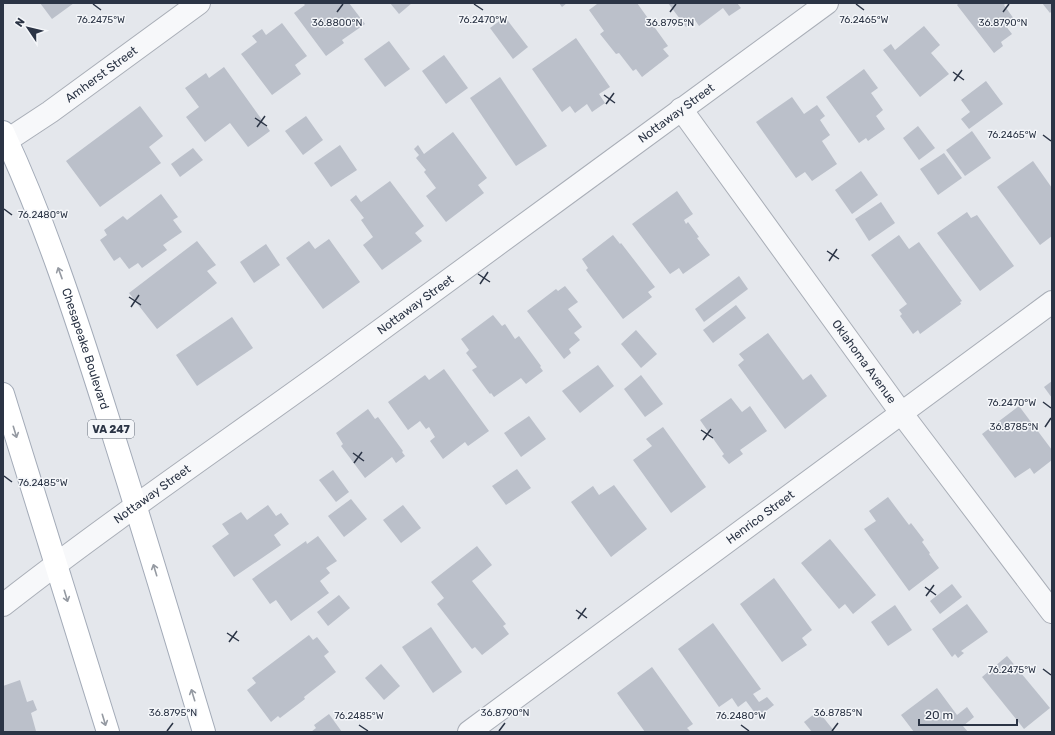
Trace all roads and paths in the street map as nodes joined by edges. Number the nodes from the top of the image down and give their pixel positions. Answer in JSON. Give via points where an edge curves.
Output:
{"nodes":[{"id":1,"x":199,"y":3,"type":"edge"},
{"id":2,"x":827,"y":3,"type":"edge"},
{"id":3,"x":681,"y":109,"type":"junction"},
{"id":4,"x":4,"y":138,"type":"edge"},
{"id":5,"x":1052,"y":302,"type":"edge"},
{"id":6,"x":3,"y":394,"type":"edge"},
{"id":7,"x":902,"y":414,"type":"junction"},
{"id":8,"x":136,"y":506,"type":"junction"},
{"id":9,"x":56,"y":564,"type":"junction"},
{"id":10,"x":3,"y":605,"type":"edge"},
{"id":11,"x":1052,"y":612,"type":"edge"},
{"id":12,"x":108,"y":732,"type":"edge"},
{"id":13,"x":204,"y":732,"type":"edge"},
{"id":14,"x":469,"y":732,"type":"edge"}],
"edges":[{"from":1,"to":4,"type":"street","name":"Amherst Street","via":[[50,112]]},
{"from":2,"to":3,"type":"street","name":"Nottaway Street"},
{"from":3,"to":7,"type":"street","name":"Oklahoma Avenue"},
{"from":3,"to":8,"type":"street","name":"Nottaway Street","via":[[325,371]]},
{"from":8,"to":4,"type":"main road","name":"Chesapeake Boulevard","number":"VA 247","one_way":true,"via":[[80,328],[38,214]]},
{"from":5,"to":7,"type":"street","name":"Henrico Street"},
{"from":6,"to":9,"type":"main road","one_way":true},
{"from":7,"to":11,"type":"street","name":"Oklahoma Avenue"},
{"from":7,"to":14,"type":"street","name":"Henrico Street"},
{"from":8,"to":9,"type":"street","name":"Nottaway Street"},
{"from":13,"to":8,"type":"main road","name":"Chesapeake Boulevard","number":"VA 247","one_way":true},
{"from":9,"to":10,"type":"street","name":"Nottaway Street"},
{"from":9,"to":12,"type":"main road","one_way":true}]}
